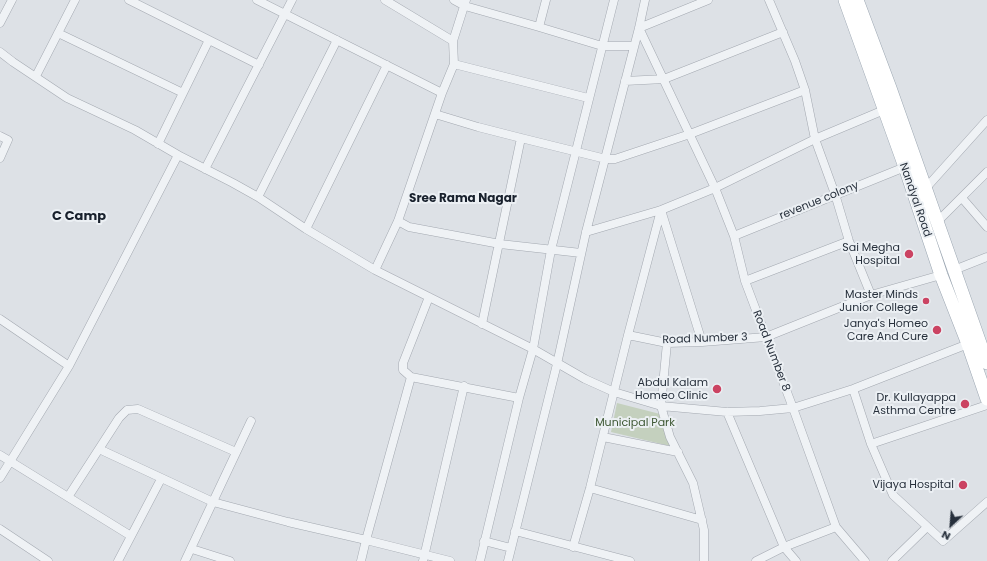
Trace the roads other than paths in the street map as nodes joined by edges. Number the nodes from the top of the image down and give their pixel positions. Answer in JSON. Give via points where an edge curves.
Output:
{"nodes":[{"id":1,"x":12,"y":0,"type":"edge"},
{"id":2,"x":75,"y":0,"type":"edge"},
{"id":3,"x":129,"y":0,"type":"edge"},
{"id":4,"x":257,"y":0,"type":"edge"},
{"id":5,"x":292,"y":0,"type":"edge"},
{"id":6,"x":385,"y":0,"type":"edge"},
{"id":7,"x":454,"y":0,"type":"edge"},
{"id":8,"x":546,"y":0,"type":"edge"},
{"id":9,"x":614,"y":0,"type":"edge"},
{"id":10,"x":645,"y":0,"type":"edge"},
{"id":11,"x":708,"y":0,"type":"edge"},
{"id":12,"x":769,"y":0,"type":"edge"},
{"id":13,"x":845,"y":0,"type":"edge"},
{"id":14,"x":857,"y":0,"type":"edge"},
{"id":15,"x":465,"y":3,"type":"edge"},
{"id":16,"x":284,"y":14,"type":"junction"},
{"id":17,"x":0,"y":23,"type":"edge"},
{"id":18,"x":539,"y":27,"type":"junction"},
{"id":19,"x":639,"y":28,"type":"junction"},
{"id":20,"x":58,"y":32,"type":"junction"},
{"id":21,"x":783,"y":32,"type":"junction"},
{"id":22,"x":209,"y":40,"type":"junction"},
{"id":23,"x":337,"y":40,"type":"junction"},
{"id":24,"x":453,"y":41,"type":"junction"},
{"id":25,"x":602,"y":46,"type":"junction"},
{"id":26,"x":634,"y":46,"type":"junction"},
{"id":27,"x":0,"y":52,"type":"edge"},
{"id":28,"x":454,"y":64,"type":"junction"},
{"id":29,"x":258,"y":65,"type":"junction"},
{"id":30,"x":387,"y":65,"type":"junction"},
{"id":31,"x":36,"y":76,"type":"junction"},
{"id":32,"x":664,"y":79,"type":"junction"},
{"id":33,"x":625,"y":82,"type":"junction"},
{"id":34,"x":805,"y":90,"type":"junction"},
{"id":35,"x":183,"y":93,"type":"junction"},
{"id":36,"x":442,"y":93,"type":"junction"},
{"id":37,"x":588,"y":98,"type":"junction"},
{"id":38,"x":884,"y":110,"type":"junction"},
{"id":39,"x":435,"y":114,"type":"junction"},
{"id":40,"x":987,"y":120,"type":"edge"},
{"id":41,"x":690,"y":134,"type":"junction"},
{"id":42,"x":0,"y":136,"type":"edge"},
{"id":43,"x":521,"y":138,"type":"junction"},
{"id":44,"x":815,"y":139,"type":"junction"},
{"id":45,"x":158,"y":144,"type":"junction"},
{"id":46,"x":575,"y":152,"type":"junction"},
{"id":47,"x":178,"y":156,"type":"junction"},
{"id":48,"x":0,"y":158,"type":"edge"},
{"id":49,"x":606,"y":159,"type":"junction"},
{"id":50,"x":905,"y":167,"type":"junction"},
{"id":51,"x":205,"y":169,"type":"junction"},
{"id":52,"x":987,"y":172,"type":"edge"},
{"id":53,"x":715,"y":188,"type":"junction"},
{"id":54,"x":925,"y":189,"type":"junction"},
{"id":55,"x":835,"y":194,"type":"junction"},
{"id":56,"x":258,"y":197,"type":"junction"},
{"id":57,"x":962,"y":198,"type":"junction"},
{"id":58,"x":661,"y":210,"type":"junction"},
{"id":59,"x":398,"y":221,"type":"junction"},
{"id":60,"x":937,"y":222,"type":"junction"},
{"id":61,"x":987,"y":227,"type":"edge"},
{"id":62,"x":306,"y":229,"type":"junction"},
{"id":63,"x":586,"y":232,"type":"junction"},
{"id":64,"x":734,"y":236,"type":"junction"},
{"id":65,"x":849,"y":242,"type":"junction"},
{"id":66,"x":500,"y":244,"type":"junction"},
{"id":67,"x":551,"y":250,"type":"junction"},
{"id":68,"x":581,"y":253,"type":"junction"},
{"id":69,"x":987,"y":257,"type":"edge"},
{"id":70,"x":375,"y":270,"type":"junction"},
{"id":71,"x":954,"y":270,"type":"junction"},
{"id":72,"x":941,"y":275,"type":"junction"},
{"id":73,"x":745,"y":282,"type":"junction"},
{"id":74,"x":871,"y":295,"type":"junction"},
{"id":75,"x":429,"y":297,"type":"junction"},
{"id":76,"x":0,"y":319,"type":"edge"},
{"id":77,"x":482,"y":324,"type":"junction"},
{"id":78,"x":628,"y":335,"type":"junction"},
{"id":79,"x":766,"y":337,"type":"junction"},
{"id":80,"x":702,"y":342,"type":"junction"},
{"id":81,"x":667,"y":343,"type":"junction"},
{"id":82,"x":968,"y":344,"type":"junction"},
{"id":83,"x":533,"y":349,"type":"junction"},
{"id":84,"x":987,"y":363,"type":"edge"},
{"id":85,"x":557,"y":364,"type":"junction"},
{"id":86,"x":69,"y":366,"type":"junction"},
{"id":87,"x":982,"y":372,"type":"edge"},
{"id":88,"x":411,"y":377,"type":"junction"},
{"id":89,"x":464,"y":386,"type":"junction"},
{"id":90,"x":853,"y":389,"type":"junction"},
{"id":91,"x":614,"y":392,"type":"junction"},
{"id":92,"x":519,"y":398,"type":"junction"},
{"id":93,"x":987,"y":399,"type":"edge"},
{"id":94,"x":987,"y":405,"type":"edge"},
{"id":95,"x":661,"y":406,"type":"junction"},
{"id":96,"x":793,"y":408,"type":"junction"},
{"id":97,"x":727,"y":412,"type":"junction"},
{"id":98,"x":251,"y":421,"type":"dead end"},
{"id":99,"x":603,"y":437,"type":"junction"},
{"id":100,"x":871,"y":444,"type":"junction"},
{"id":101,"x":100,"y":448,"type":"junction"},
{"id":102,"x":236,"y":452,"type":"junction"},
{"id":103,"x":678,"y":452,"type":"junction"},
{"id":104,"x":0,"y":455,"type":"edge"},
{"id":105,"x":11,"y":461,"type":"junction"},
{"id":106,"x":0,"y":478,"type":"edge"},
{"id":107,"x":161,"y":479,"type":"junction"},
{"id":108,"x":590,"y":488,"type":"junction"},
{"id":109,"x":68,"y":497,"type":"junction"},
{"id":110,"x":213,"y":502,"type":"junction"},
{"id":111,"x":987,"y":502,"type":"edge"},
{"id":112,"x":702,"y":520,"type":"junction"},
{"id":113,"x":836,"y":527,"type":"junction"},
{"id":114,"x":927,"y":527,"type":"junction"},
{"id":115,"x":0,"y":529,"type":"edge"},
{"id":116,"x":515,"y":531,"type":"junction"},
{"id":117,"x":131,"y":536,"type":"junction"},
{"id":118,"x":366,"y":540,"type":"junction"},
{"id":119,"x":484,"y":541,"type":"junction"},
{"id":120,"x":573,"y":547,"type":"junction"},
{"id":121,"x":784,"y":547,"type":"junction"},
{"id":122,"x":511,"y":548,"type":"junction"},
{"id":123,"x":192,"y":549,"type":"junction"},
{"id":124,"x":424,"y":558,"type":"edge"},
{"id":125,"x":48,"y":561,"type":"edge"},
{"id":126,"x":118,"y":561,"type":"edge"},
{"id":127,"x":186,"y":561,"type":"edge"},
{"id":128,"x":230,"y":561,"type":"edge"},
{"id":129,"x":361,"y":561,"type":"edge"},
{"id":130,"x":450,"y":561,"type":"edge"},
{"id":131,"x":480,"y":561,"type":"edge"},
{"id":132,"x":508,"y":561,"type":"edge"},
{"id":133,"x":630,"y":561,"type":"edge"},
{"id":134,"x":704,"y":561,"type":"edge"},
{"id":135,"x":756,"y":561,"type":"edge"},
{"id":136,"x":796,"y":561,"type":"edge"},
{"id":137,"x":865,"y":561,"type":"edge"},
{"id":138,"x":892,"y":561,"type":"edge"}],
"edges":[{"from":1,"to":17,"type":"street"},
{"from":2,"to":20,"type":"street"},
{"from":3,"to":22,"type":"street"},
{"from":4,"to":16,"type":"street"},
{"from":5,"to":16,"type":"street"},
{"from":6,"to":24,"type":"street"},
{"from":7,"to":15,"type":"street"},
{"from":8,"to":18,"type":"street"},
{"from":9,"to":25,"type":"street"},
{"from":10,"to":19,"type":"street"},
{"from":11,"to":19,"type":"street"},
{"from":12,"to":21,"type":"street"},
{"from":13,"to":38,"type":"main road","name":"Nandyal Road"},
{"from":14,"to":54,"type":"main road","name":"Nandyal Road"},
{"from":15,"to":18,"type":"street"},
{"from":15,"to":24,"type":"street"},
{"from":16,"to":23,"type":"street"},
{"from":16,"to":29,"type":"street"},
{"from":18,"to":25,"type":"street"},
{"from":19,"to":26,"type":"street"},
{"from":19,"to":32,"type":"street","name":"Road Number 8"},
{"from":20,"to":31,"type":"street"},
{"from":20,"to":35,"type":"street"},
{"from":21,"to":32,"type":"street"},
{"from":21,"to":34,"type":"street"},
{"from":22,"to":29,"type":"street"},
{"from":22,"to":35,"type":"street"},
{"from":23,"to":30,"type":"street"},
{"from":23,"to":56,"type":"street"},
{"from":24,"to":28,"type":"street"},
{"from":25,"to":26,"type":"street"},
{"from":25,"to":37,"type":"street"},
{"from":26,"to":33,"type":"street"},
{"from":27,"to":31,"type":"street"},
{"from":28,"to":36,"type":"street"},
{"from":28,"to":37,"type":"street"},
{"from":29,"to":51,"type":"street"},
{"from":30,"to":36,"type":"street"},
{"from":30,"to":62,"type":"street"},
{"from":31,"to":45,"type":"street","via":[[67,98],[135,130]]},
{"from":32,"to":33,"type":"street"},
{"from":32,"to":41,"type":"street","name":"Road Number 8"},
{"from":33,"to":49,"type":"street"},
{"from":34,"to":41,"type":"street"},
{"from":34,"to":44,"type":"street"},
{"from":35,"to":45,"type":"street"},
{"from":36,"to":39,"type":"street"},
{"from":37,"to":46,"type":"street"},
{"from":38,"to":44,"type":"street"},
{"from":38,"to":50,"type":"main road","name":"Nandyal Road"},
{"from":39,"to":43,"type":"street"},
{"from":39,"to":59,"type":"street"},
{"from":40,"to":54,"type":"street"},
{"from":41,"to":49,"type":"street","via":[[615,159]]},
{"from":41,"to":53,"type":"street","name":"Road Number 8"},
{"from":42,"to":48,"type":"street","via":[[8,140]]},
{"from":43,"to":46,"type":"street"},
{"from":43,"to":66,"type":"street"},
{"from":44,"to":53,"type":"street"},
{"from":44,"to":55,"type":"street"},
{"from":45,"to":47,"type":"street"},
{"from":46,"to":49,"type":"street"},
{"from":46,"to":67,"type":"street"},
{"from":47,"to":51,"type":"street"},
{"from":47,"to":86,"type":"street"},
{"from":49,"to":63,"type":"street"},
{"from":50,"to":55,"type":"street","name":"revenue colony"},
{"from":50,"to":72,"type":"main road","name":"Nandyal Road"},
{"from":51,"to":56,"type":"street"},
{"from":52,"to":57,"type":"street"},
{"from":53,"to":58,"type":"street"},
{"from":53,"to":64,"type":"street","name":"Road Number 8"},
{"from":54,"to":60,"type":"main road","name":"Nandyal Road"},
{"from":55,"to":64,"type":"street","name":"revenue colony"},
{"from":55,"to":65,"type":"street"},
{"from":56,"to":62,"type":"street"},
{"from":57,"to":60,"type":"street"},
{"from":57,"to":61,"type":"street"},
{"from":58,"to":63,"type":"street"},
{"from":58,"to":78,"type":"street"},
{"from":58,"to":80,"type":"street"},
{"from":59,"to":66,"type":"street","via":[[409,227]]},
{"from":59,"to":70,"type":"street"},
{"from":60,"to":71,"type":"main road","name":"Nandyal Road"},
{"from":62,"to":70,"type":"street"},
{"from":63,"to":68,"type":"street"},
{"from":64,"to":73,"type":"street","name":"Road Number 8"},
{"from":65,"to":73,"type":"street"},
{"from":65,"to":74,"type":"street"},
{"from":66,"to":67,"type":"street"},
{"from":66,"to":77,"type":"street"},
{"from":67,"to":68,"type":"street"},
{"from":67,"to":83,"type":"street"},
{"from":68,"to":85,"type":"street"},
{"from":69,"to":71,"type":"street"},
{"from":70,"to":75,"type":"street"},
{"from":71,"to":84,"type":"main road","name":"Nandyal Road"},
{"from":72,"to":74,"type":"street","name":"Road Number 3"},
{"from":72,"to":82,"type":"main road","name":"Nandyal Road"},
{"from":73,"to":79,"type":"street","name":"Road Number 8"},
{"from":74,"to":79,"type":"street","name":"Road Number 3"},
{"from":75,"to":77,"type":"street"},
{"from":75,"to":88,"type":"street","via":[[403,363],[403,370]]},
{"from":76,"to":86,"type":"street"},
{"from":77,"to":83,"type":"street"},
{"from":78,"to":81,"type":"street","name":"Road Number 3"},
{"from":78,"to":91,"type":"street"},
{"from":79,"to":80,"type":"street","name":"Road Number 3"},
{"from":79,"to":96,"type":"street","name":"Road Number 8"},
{"from":80,"to":81,"type":"street","name":"Road Number 3"},
{"from":81,"to":95,"type":"street"},
{"from":82,"to":87,"type":"main road","name":"Nandyal Road"},
{"from":82,"to":90,"type":"street"},
{"from":83,"to":85,"type":"street"},
{"from":83,"to":92,"type":"street"},
{"from":85,"to":91,"type":"street"},
{"from":85,"to":116,"type":"street"},
{"from":86,"to":105,"type":"street"},
{"from":87,"to":93,"type":"main road","name":"Nandyal Road"},
{"from":88,"to":89,"type":"street"},
{"from":88,"to":118,"type":"street"},
{"from":89,"to":92,"type":"street"},
{"from":89,"to":124,"type":"street"},
{"from":90,"to":96,"type":"street"},
{"from":90,"to":100,"type":"street"},
{"from":91,"to":95,"type":"street"},
{"from":91,"to":99,"type":"street"},
{"from":92,"to":119,"type":"street"},
{"from":94,"to":100,"type":"street"},
{"from":95,"to":97,"type":"street"},
{"from":95,"to":103,"type":"street","via":[[670,437]]},
{"from":96,"to":97,"type":"street"},
{"from":96,"to":113,"type":"street","name":"Road Number 8"},
{"from":97,"to":121,"type":"street"},
{"from":98,"to":102,"type":"street"},
{"from":99,"to":103,"type":"street"},
{"from":99,"to":108,"type":"street"},
{"from":100,"to":114,"type":"street","via":[[893,495]]},
{"from":101,"to":102,"type":"street","via":[[119,418],[127,410],[138,409]]},
{"from":101,"to":107,"type":"street"},
{"from":101,"to":109,"type":"street"},
{"from":102,"to":110,"type":"street"},
{"from":103,"to":112,"type":"street","via":[[693,483]]},
{"from":104,"to":105,"type":"street"},
{"from":105,"to":106,"type":"street"},
{"from":105,"to":109,"type":"street"},
{"from":107,"to":110,"type":"street"},
{"from":107,"to":117,"type":"street"},
{"from":108,"to":112,"type":"street"},
{"from":108,"to":120,"type":"street"},
{"from":109,"to":117,"type":"street"},
{"from":110,"to":118,"type":"street"},
{"from":110,"to":123,"type":"street"},
{"from":111,"to":114,"type":"street","via":[[943,542]]},
{"from":112,"to":134,"type":"street"},
{"from":113,"to":121,"type":"street"},
{"from":113,"to":137,"type":"street","name":"Road Number 8"},
{"from":114,"to":138,"type":"street"},
{"from":115,"to":125,"type":"street"},
{"from":116,"to":120,"type":"street"},
{"from":116,"to":122,"type":"street"},
{"from":117,"to":126,"type":"street"},
{"from":118,"to":124,"type":"street"},
{"from":118,"to":129,"type":"street"},
{"from":119,"to":122,"type":"street"},
{"from":119,"to":131,"type":"street"},
{"from":120,"to":133,"type":"street"},
{"from":121,"to":135,"type":"street"},
{"from":121,"to":136,"type":"street"},
{"from":122,"to":132,"type":"street"},
{"from":123,"to":127,"type":"street"},
{"from":123,"to":128,"type":"street"},
{"from":124,"to":130,"type":"street"}]}
